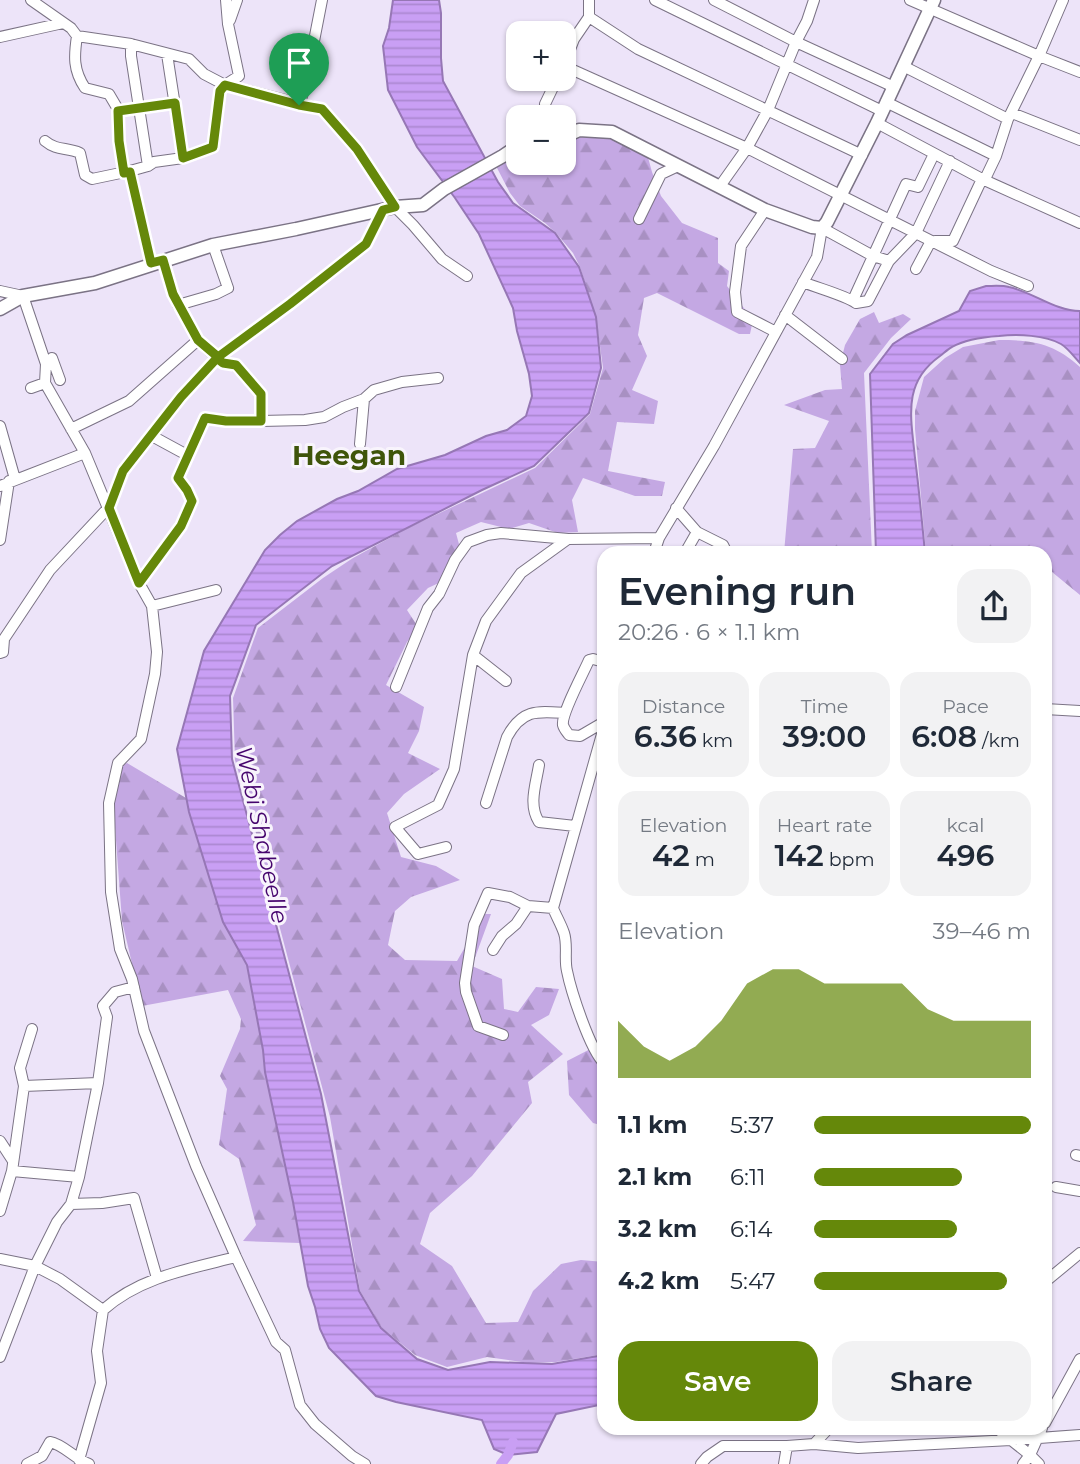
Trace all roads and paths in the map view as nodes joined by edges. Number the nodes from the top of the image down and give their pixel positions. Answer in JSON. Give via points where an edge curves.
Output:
{"nodes":[{"id":1,"x":31,"y":0,"type":"edge"},
{"id":2,"x":226,"y":0,"type":"edge"},
{"id":3,"x":237,"y":0,"type":"edge"},
{"id":4,"x":322,"y":0,"type":"edge"},
{"id":5,"x":589,"y":0,"type":"edge"},
{"id":6,"x":655,"y":0,"type":"edge"},
{"id":7,"x":714,"y":0,"type":"edge"},
{"id":8,"x":814,"y":0,"type":"edge"},
{"id":9,"x":910,"y":0,"type":"edge"},
{"id":10,"x":1063,"y":0,"type":"edge"},
{"id":11,"x":932,"y":4,"type":"edge"},
{"id":12,"x":589,"y":17,"type":"junction"},
{"id":13,"x":63,"y":23,"type":"junction"},
{"id":14,"x":228,"y":24,"type":"junction"},
{"id":15,"x":77,"y":36,"type":"junction"},
{"id":16,"x":576,"y":36,"type":"edge"},
{"id":17,"x":0,"y":37,"type":"edge"},
{"id":18,"x":796,"y":42,"type":"junction"},
{"id":19,"x":131,"y":44,"type":"junction"},
{"id":20,"x":167,"y":54,"type":"junction"},
{"id":21,"x":1039,"y":56,"type":"junction"},
{"id":22,"x":787,"y":64,"type":"junction"},
{"id":23,"x":903,"y":66,"type":"junction"},
{"id":24,"x":576,"y":71,"type":"edge"},
{"id":25,"x":1080,"y":72,"type":"edge"},
{"id":26,"x":225,"y":85,"type":"junction"},
{"id":27,"x":894,"y":87,"type":"junction"},
{"id":28,"x":175,"y":103,"type":"junction"},
{"id":29,"x":299,"y":105,"type":"junction"},
{"id":30,"x":138,"y":109,"type":"junction"},
{"id":31,"x":768,"y":110,"type":"junction"},
{"id":32,"x":118,"y":111,"type":"junction"},
{"id":33,"x":882,"y":112,"type":"junction"},
{"id":34,"x":1010,"y":116,"type":"junction"},
{"id":35,"x":576,"y":131,"type":"edge"},
{"id":36,"x":1080,"y":140,"type":"edge"},
{"id":37,"x":45,"y":141,"type":"dead end"},
{"id":38,"x":747,"y":148,"type":"junction"},
{"id":39,"x":506,"y":154,"type":"edge"},
{"id":40,"x":934,"y":154,"type":"junction"},
{"id":41,"x":862,"y":155,"type":"junction"},
{"id":42,"x":996,"y":156,"type":"junction"},
{"id":43,"x":183,"y":158,"type":"junction"},
{"id":44,"x":950,"y":161,"type":"junction"},
{"id":45,"x":148,"y":166,"type":"junction"},
{"id":46,"x":678,"y":166,"type":"junction"},
{"id":47,"x":127,"y":172,"type":"junction"},
{"id":48,"x":984,"y":179,"type":"junction"},
{"id":49,"x":720,"y":186,"type":"junction"},
{"id":50,"x":840,"y":194,"type":"junction"},
{"id":51,"x":389,"y":208,"type":"junction"},
{"id":52,"x":765,"y":210,"type":"junction"},
{"id":53,"x":639,"y":219,"type":"dead end"},
{"id":54,"x":890,"y":220,"type":"junction"},
{"id":55,"x":1080,"y":223,"type":"edge"},
{"id":56,"x":822,"y":228,"type":"junction"},
{"id":57,"x":916,"y":233,"type":"junction"},
{"id":58,"x":931,"y":241,"type":"junction"},
{"id":59,"x":213,"y":244,"type":"junction"},
{"id":60,"x":873,"y":256,"type":"junction"},
{"id":61,"x":889,"y":261,"type":"junction"},
{"id":62,"x":157,"y":262,"type":"junction"},
{"id":63,"x":916,"y":269,"type":"dead end"},
{"id":64,"x":467,"y":276,"type":"dead end"},
{"id":65,"x":803,"y":282,"type":"junction"},
{"id":66,"x":1028,"y":286,"type":"dead end"},
{"id":67,"x":0,"y":291,"type":"edge"},
{"id":68,"x":23,"y":296,"type":"junction"},
{"id":69,"x":853,"y":300,"type":"junction"},
{"id":70,"x":178,"y":305,"type":"junction"},
{"id":71,"x":0,"y":309,"type":"edge"},
{"id":72,"x":785,"y":315,"type":"junction"},
{"id":73,"x":776,"y":332,"type":"junction"},
{"id":74,"x":198,"y":340,"type":"junction"},
{"id":75,"x":218,"y":357,"type":"junction"},
{"id":76,"x":842,"y":359,"type":"dead end"},
{"id":77,"x":51,"y":361,"type":"junction"},
{"id":78,"x":438,"y":378,"type":"dead end"},
{"id":79,"x":60,"y":380,"type":"dead end"},
{"id":80,"x":45,"y":383,"type":"junction"},
{"id":81,"x":31,"y":388,"type":"dead end"},
{"id":82,"x":364,"y":399,"type":"junction"},
{"id":83,"x":261,"y":421,"type":"junction"},
{"id":84,"x":0,"y":426,"type":"edge"},
{"id":85,"x":71,"y":429,"type":"junction"},
{"id":86,"x":152,"y":436,"type":"junction"},
{"id":87,"x":360,"y":444,"type":"dead end"},
{"id":88,"x":85,"y":453,"type":"junction"},
{"id":89,"x":187,"y":455,"type":"junction"},
{"id":90,"x":8,"y":482,"type":"edge"},
{"id":91,"x":109,"y":508,"type":"junction"},
{"id":92,"x":676,"y":508,"type":"junction"},
{"id":93,"x":697,"y":532,"type":"junction"},
{"id":94,"x":659,"y":538,"type":"junction"},
{"id":95,"x":568,"y":539,"type":"junction"},
{"id":96,"x":0,"y":540,"type":"edge"},
{"id":97,"x":656,"y":546,"type":"edge"},
{"id":98,"x":689,"y":546,"type":"edge"},
{"id":99,"x":724,"y":546,"type":"edge"},
{"id":100,"x":139,"y":583,"type":"junction"},
{"id":101,"x":216,"y":590,"type":"dead end"},
{"id":102,"x":152,"y":606,"type":"junction"},
{"id":103,"x":0,"y":653,"type":"edge"},
{"id":104,"x":473,"y":655,"type":"junction"},
{"id":105,"x":597,"y":660,"type":"edge"},
{"id":106,"x":506,"y":681,"type":"dead end"},
{"id":107,"x":396,"y":687,"type":"dead end"},
{"id":108,"x":1052,"y":709,"type":"edge"},
{"id":109,"x":1080,"y":710,"type":"edge"},
{"id":110,"x":565,"y":713,"type":"junction"},
{"id":111,"x":597,"y":729,"type":"edge"},
{"id":112,"x":597,"y":750,"type":"edge"},
{"id":113,"x":540,"y":765,"type":"dead end"},
{"id":114,"x":486,"y":803,"type":"dead end"},
{"id":115,"x":575,"y":826,"type":"junction"},
{"id":116,"x":446,"y":847,"type":"dead end"},
{"id":117,"x":528,"y":906,"type":"junction"},
{"id":118,"x":553,"y":908,"type":"junction"},
{"id":119,"x":493,"y":950,"type":"dead end"},
{"id":120,"x":134,"y":987,"type":"junction"},
{"id":121,"x":32,"y":1029,"type":"dead end"},
{"id":122,"x":503,"y":1035,"type":"dead end"},
{"id":123,"x":597,"y":1056,"type":"edge"},
{"id":124,"x":98,"y":1083,"type":"junction"},
{"id":125,"x":24,"y":1086,"type":"junction"},
{"id":126,"x":0,"y":1141,"type":"edge"},
{"id":127,"x":12,"y":1166,"type":"junction"},
{"id":128,"x":79,"y":1177,"type":"junction"},
{"id":129,"x":1056,"y":1187,"type":"dead end"},
{"id":130,"x":1080,"y":1191,"type":"edge"},
{"id":131,"x":71,"y":1205,"type":"junction"},
{"id":132,"x":0,"y":1211,"type":"edge"},
{"id":133,"x":1080,"y":1253,"type":"edge"},
{"id":134,"x":236,"y":1257,"type":"junction"},
{"id":135,"x":0,"y":1259,"type":"edge"},
{"id":136,"x":36,"y":1266,"type":"junction"},
{"id":137,"x":1052,"y":1276,"type":"edge"},
{"id":138,"x":157,"y":1278,"type":"junction"},
{"id":139,"x":103,"y":1310,"type":"junction"},
{"id":140,"x":0,"y":1357,"type":"edge"},
{"id":141,"x":1080,"y":1359,"type":"edge"},
{"id":142,"x":1052,"y":1410,"type":"edge"},
{"id":143,"x":1052,"y":1434,"type":"edge"},
{"id":144,"x":822,"y":1435,"type":"edge"},
{"id":145,"x":1005,"y":1435,"type":"edge"},
{"id":146,"x":1032,"y":1435,"type":"edge"},
{"id":147,"x":1039,"y":1435,"type":"edge"},
{"id":148,"x":1080,"y":1435,"type":"edge"},
{"id":149,"x":1011,"y":1440,"type":"junction"},
{"id":150,"x":814,"y":1444,"type":"junction"},
{"id":151,"x":787,"y":1446,"type":"junction"},
{"id":152,"x":1030,"y":1455,"type":"junction"},
{"id":153,"x":704,"y":1461,"type":"edge"},
{"id":154,"x":84,"y":1462,"type":"edge"},
{"id":155,"x":27,"y":1464,"type":"edge"},
{"id":156,"x":365,"y":1464,"type":"edge"},
{"id":157,"x":716,"y":1464,"type":"edge"},
{"id":158,"x":784,"y":1464,"type":"edge"},
{"id":159,"x":1023,"y":1464,"type":"edge"},
{"id":160,"x":1039,"y":1464,"type":"edge"}],
"edges":[{"from":1,"to":13,"type":"street"},
{"from":2,"to":14,"type":"street"},
{"from":3,"to":14,"type":"street"},
{"from":4,"to":29,"type":"street"},
{"from":5,"to":12,"type":"street"},
{"from":6,"to":22,"type":"street"},
{"from":7,"to":18,"type":"street"},
{"from":8,"to":18,"type":"street"},
{"from":9,"to":11,"type":"street"},
{"from":10,"to":21,"type":"street"},
{"from":11,"to":21,"type":"street"},
{"from":11,"to":23,"type":"main road"},
{"from":12,"to":16,"type":"street"},
{"from":12,"to":31,"type":"street","via":[[638,49]]},
{"from":13,"to":15,"type":"street"},
{"from":13,"to":17,"type":"street"},
{"from":14,"to":26,"type":"street","via":[[239,76]]},
{"from":15,"to":19,"type":"street"},
{"from":15,"to":32,"type":"street","via":[[73,58],[81,81],[85,88],[108,94]]},
{"from":18,"to":22,"type":"street"},
{"from":18,"to":27,"type":"street"},
{"from":19,"to":20,"type":"street"},
{"from":19,"to":30,"type":"street"},
{"from":20,"to":26,"type":"street","via":[[189,59]]},
{"from":20,"to":28,"type":"street"},
{"from":21,"to":25,"type":"street"},
{"from":21,"to":34,"type":"street"},
{"from":22,"to":31,"type":"street"},
{"from":22,"to":33,"type":"street"},
{"from":23,"to":27,"type":"main road"},
{"from":23,"to":34,"type":"street"},
{"from":24,"to":38,"type":"street"},
{"from":26,"to":29,"type":"street"},
{"from":26,"to":43,"type":"street","via":[[220,91],[213,147]]},
{"from":27,"to":33,"type":"main road"},
{"from":28,"to":30,"type":"street"},
{"from":28,"to":43,"type":"street"},
{"from":29,"to":51,"type":"street","via":[[322,109],[357,149]]},
{"from":30,"to":32,"type":"street"},
{"from":30,"to":45,"type":"street"},
{"from":31,"to":38,"type":"street"},
{"from":31,"to":41,"type":"street"},
{"from":32,"to":47,"type":"street"},
{"from":33,"to":40,"type":"street"},
{"from":33,"to":41,"type":"main road"},
{"from":33,"to":42,"type":"street"},
{"from":34,"to":36,"type":"street"},
{"from":34,"to":42,"type":"street"},
{"from":35,"to":46,"type":"main road","via":[[612,132]]},
{"from":37,"to":47,"type":"street","via":[[80,153],[85,175],[92,179]]},
{"from":38,"to":49,"type":"street"},
{"from":38,"to":50,"type":"street"},
{"from":39,"to":51,"type":"main road","via":[[423,205]]},
{"from":40,"to":44,"type":"street"},
{"from":40,"to":54,"type":"street","via":[[918,187],[906,184]]},
{"from":41,"to":50,"type":"main road"},
{"from":42,"to":48,"type":"street"},
{"from":43,"to":45,"type":"street"},
{"from":44,"to":48,"type":"street"},
{"from":44,"to":57,"type":"street"},
{"from":45,"to":47,"type":"street"},
{"from":46,"to":49,"type":"main road"},
{"from":46,"to":53,"type":"street","via":[[661,174]]},
{"from":47,"to":62,"type":"street"},
{"from":48,"to":55,"type":"street"},
{"from":48,"to":58,"type":"street","via":[[953,241]]},
{"from":49,"to":52,"type":"main road"},
{"from":50,"to":54,"type":"street"},
{"from":50,"to":56,"type":"main road"},
{"from":51,"to":59,"type":"main road"},
{"from":51,"to":64,"type":"street","via":[[414,225],[442,259]]},
{"from":51,"to":75,"type":"street","via":[[366,244]]},
{"from":52,"to":56,"type":"main road"},
{"from":52,"to":73,"type":"street","via":[[741,246],[735,292],[737,312]]},
{"from":54,"to":57,"type":"street"},
{"from":54,"to":60,"type":"street"},
{"from":56,"to":60,"type":"street"},
{"from":56,"to":65,"type":"street","via":[[817,257]]},
{"from":57,"to":58,"type":"street"},
{"from":57,"to":61,"type":"street"},
{"from":58,"to":63,"type":"street"},
{"from":58,"to":66,"type":"street"},
{"from":59,"to":62,"type":"main road"},
{"from":59,"to":70,"type":"street","via":[[228,288]]},
{"from":60,"to":61,"type":"street"},
{"from":60,"to":69,"type":"street"},
{"from":61,"to":69,"type":"street","via":[[867,301]]},
{"from":62,"to":68,"type":"main road","via":[[94,283]]},
{"from":62,"to":70,"type":"street"},
{"from":65,"to":69,"type":"street"},
{"from":65,"to":72,"type":"street"},
{"from":67,"to":68,"type":"street"},
{"from":68,"to":71,"type":"main road"},
{"from":68,"to":77,"type":"street"},
{"from":70,"to":74,"type":"street"},
{"from":72,"to":73,"type":"street"},
{"from":72,"to":76,"type":"street"},
{"from":73,"to":92,"type":"street"},
{"from":74,"to":75,"type":"street"},
{"from":74,"to":85,"type":"street","via":[[130,401]]},
{"from":75,"to":83,"type":"street","via":[[236,365],[261,394]]},
{"from":75,"to":86,"type":"street"},
{"from":77,"to":79,"type":"street"},
{"from":77,"to":80,"type":"street"},
{"from":78,"to":82,"type":"street","via":[[402,382],[374,390]]},
{"from":80,"to":81,"type":"street"},
{"from":80,"to":85,"type":"street"},
{"from":82,"to":83,"type":"street","via":[[324,417]]},
{"from":82,"to":87,"type":"street"},
{"from":83,"to":89,"type":"street","via":[[205,418]]},
{"from":84,"to":90,"type":"street"},
{"from":85,"to":88,"type":"street"},
{"from":86,"to":89,"type":"street"},
{"from":86,"to":91,"type":"street","via":[[123,471]]},
{"from":88,"to":90,"type":"street"},
{"from":88,"to":91,"type":"street"},
{"from":89,"to":100,"type":"street","via":[[178,478],[192,501],[181,526]]},
{"from":90,"to":96,"type":"street"},
{"from":91,"to":100,"type":"street"},
{"from":91,"to":103,"type":"street","via":[[50,570],[4,639]]},
{"from":92,"to":93,"type":"street"},
{"from":92,"to":94,"type":"street"},
{"from":93,"to":98,"type":"street"},
{"from":93,"to":99,"type":"street"},
{"from":94,"to":95,"type":"street"},
{"from":94,"to":97,"type":"street"},
{"from":95,"to":104,"type":"street","via":[[521,573],[486,621]]},
{"from":95,"to":107,"type":"street","via":[[501,533],[468,542],[428,608]]},
{"from":100,"to":102,"type":"street"},
{"from":101,"to":102,"type":"street"},
{"from":102,"to":120,"type":"street","via":[[157,652],[141,739],[118,764],[109,803],[110,892],[120,950]]},
{"from":104,"to":106,"type":"street"},
{"from":104,"to":116,"type":"street","via":[[454,769],[438,805],[395,827],[418,853]]},
{"from":105,"to":110,"type":"street","via":[[589,660]]},
{"from":108,"to":109,"type":"street"},
{"from":110,"to":111,"type":"street","via":[[563,723],[569,735]]},
{"from":110,"to":114,"type":"street","via":[[537,711],[512,728]]},
{"from":112,"to":115,"type":"street"},
{"from":113,"to":115,"type":"street","via":[[534,814],[539,822]]},
{"from":115,"to":118,"type":"street"},
{"from":117,"to":118,"type":"street"},
{"from":117,"to":119,"type":"street"},
{"from":117,"to":122,"type":"street","via":[[488,893],[474,925],[466,992],[478,1026]]},
{"from":118,"to":123,"type":"street","via":[[565,936],[568,978]]},
{"from":120,"to":124,"type":"street","via":[[115,992],[103,1006],[107,1017]]},
{"from":120,"to":134,"type":"street","via":[[144,1031]]},
{"from":121,"to":125,"type":"street","via":[[20,1068]]},
{"from":124,"to":125,"type":"street"},
{"from":124,"to":128,"type":"street"},
{"from":125,"to":127,"type":"street"},
{"from":126,"to":127,"type":"street"},
{"from":127,"to":128,"type":"street"},
{"from":127,"to":132,"type":"street"},
{"from":128,"to":131,"type":"street"},
{"from":129,"to":130,"type":"street"},
{"from":131,"to":136,"type":"street","via":[[57,1222]]},
{"from":131,"to":138,"type":"street","via":[[134,1198]]},
{"from":133,"to":137,"type":"street"},
{"from":134,"to":138,"type":"street"},
{"from":134,"to":156,"type":"street","via":[[276,1342],[285,1350],[300,1405],[315,1424]]},
{"from":135,"to":136,"type":"street"},
{"from":136,"to":139,"type":"street"},
{"from":136,"to":140,"type":"street"},
{"from":138,"to":139,"type":"street","via":[[126,1292]]},
{"from":139,"to":154,"type":"street","via":[[97,1351],[101,1383]]},
{"from":141,"to":142,"type":"street"},
{"from":143,"to":148,"type":"street"},
{"from":144,"to":150,"type":"street"},
{"from":145,"to":149,"type":"street"},
{"from":146,"to":149,"type":"street"},
{"from":147,"to":152,"type":"street"},
{"from":149,"to":150,"type":"street","via":[[858,1448]]},
{"from":149,"to":152,"type":"street"},
{"from":150,"to":151,"type":"street"},
{"from":151,"to":153,"type":"street","via":[[723,1446]]},
{"from":151,"to":158,"type":"street"},
{"from":152,"to":159,"type":"street"},
{"from":152,"to":160,"type":"street"},
{"from":153,"to":157,"type":"street"},
{"from":154,"to":155,"type":"street","via":[[50,1442],[42,1456]]}]}
